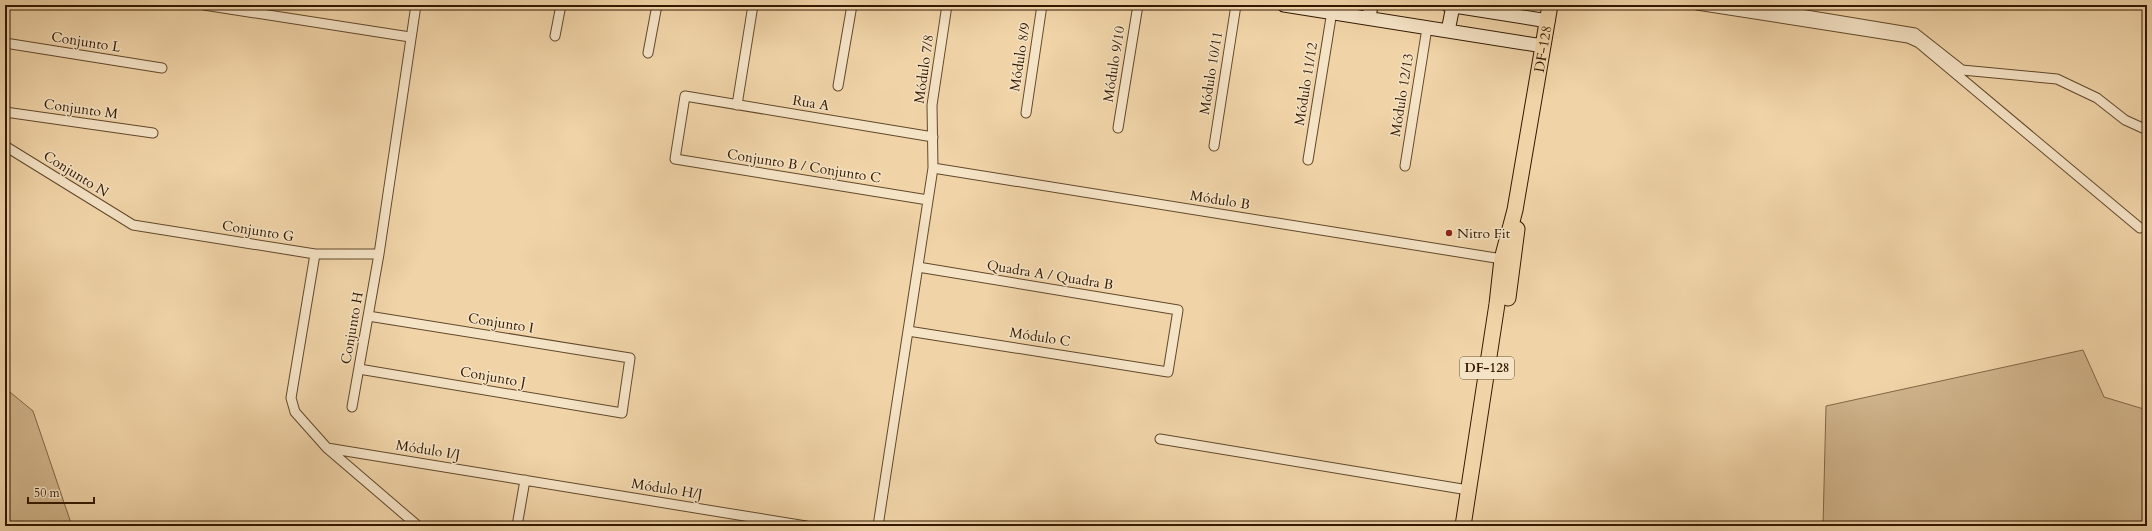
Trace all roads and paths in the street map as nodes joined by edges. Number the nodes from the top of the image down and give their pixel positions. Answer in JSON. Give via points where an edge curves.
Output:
{"nodes":[{"id":1,"x":204,"y":5,"type":"edge"},
{"id":2,"x":416,"y":5,"type":"edge"},
{"id":3,"x":561,"y":5,"type":"edge"},
{"id":4,"x":657,"y":5,"type":"edge"},
{"id":5,"x":753,"y":5,"type":"edge"},
{"id":6,"x":852,"y":5,"type":"edge"},
{"id":7,"x":947,"y":5,"type":"edge"},
{"id":8,"x":1042,"y":5,"type":"edge"},
{"id":9,"x":1138,"y":5,"type":"edge"},
{"id":10,"x":1236,"y":5,"type":"edge"},
{"id":11,"x":1284,"y":5,"type":"edge"},
{"id":12,"x":1371,"y":5,"type":"edge"},
{"id":13,"x":1450,"y":5,"type":"edge"},
{"id":14,"x":1550,"y":5,"type":"edge"},
{"id":15,"x":1697,"y":5,"type":"edge"},
{"id":16,"x":1746,"y":5,"type":"edge"},
{"id":17,"x":1475,"y":7,"type":"edge"},
{"id":18,"x":1333,"y":9,"type":"edge"},
{"id":19,"x":1369,"y":18,"type":"junction"},
{"id":20,"x":1548,"y":20,"type":"junction"},
{"id":21,"x":1427,"y":28,"type":"junction"},
{"id":22,"x":1448,"y":31,"type":"junction"},
{"id":23,"x":555,"y":36,"type":"dead end"},
{"id":24,"x":410,"y":37,"type":"junction"},
{"id":25,"x":5,"y":43,"type":"edge"},
{"id":26,"x":1544,"y":46,"type":"junction"},
{"id":27,"x":648,"y":53,"type":"dead end"},
{"id":28,"x":162,"y":68,"type":"dead end"},
{"id":29,"x":838,"y":86,"type":"dead end"},
{"id":30,"x":737,"y":105,"type":"junction"},
{"id":31,"x":5,"y":112,"type":"edge"},
{"id":32,"x":1026,"y":113,"type":"dead end"},
{"id":33,"x":1118,"y":128,"type":"dead end"},
{"id":34,"x":2147,"y":130,"type":"edge"},
{"id":35,"x":153,"y":133,"type":"dead end"},
{"id":36,"x":933,"y":137,"type":"junction"},
{"id":37,"x":5,"y":146,"type":"edge"},
{"id":38,"x":1214,"y":146,"type":"dead end"},
{"id":39,"x":676,"y":159,"type":"joint"},
{"id":40,"x":1308,"y":160,"type":"dead end"},
{"id":41,"x":1405,"y":166,"type":"dead end"},
{"id":42,"x":933,"y":168,"type":"junction"},
{"id":43,"x":928,"y":200,"type":"junction"},
{"id":44,"x":1515,"y":210,"type":"junction"},
{"id":45,"x":133,"y":225,"type":"joint"},
{"id":46,"x":2140,"y":228,"type":"dead end"},
{"id":47,"x":1516,"y":239,"type":"junction"},
{"id":48,"x":315,"y":254,"type":"junction"},
{"id":49,"x":379,"y":254,"type":"junction"},
{"id":50,"x":1502,"y":259,"type":"junction"},
{"id":51,"x":918,"y":267,"type":"junction"},
{"id":52,"x":1511,"y":278,"type":"junction"},
{"id":53,"x":1501,"y":309,"type":"junction"},
{"id":54,"x":368,"y":316,"type":"junction"},
{"id":55,"x":908,"y":330,"type":"junction"},
{"id":56,"x":359,"y":369,"type":"junction"},
{"id":57,"x":1168,"y":372,"type":"joint"},
{"id":58,"x":352,"y":407,"type":"dead end"},
{"id":59,"x":622,"y":413,"type":"joint"},
{"id":60,"x":1489,"y":419,"type":"junction"},
{"id":61,"x":1478,"y":433,"type":"junction"},
{"id":62,"x":1160,"y":439,"type":"dead end"},
{"id":63,"x":327,"y":448,"type":"junction"},
{"id":64,"x":525,"y":480,"type":"junction"},
{"id":65,"x":1468,"y":490,"type":"junction"},
{"id":66,"x":418,"y":526,"type":"edge"},
{"id":67,"x":517,"y":526,"type":"edge"},
{"id":68,"x":806,"y":526,"type":"edge"},
{"id":69,"x":878,"y":526,"type":"edge"},
{"id":70,"x":1463,"y":526,"type":"edge"},
{"id":71,"x":1471,"y":526,"type":"edge"}],
"edges":[{"from":1,"to":24,"type":"street"},
{"from":2,"to":24,"type":"street","name":"Conjunto H"},
{"from":3,"to":23,"type":"street"},
{"from":4,"to":27,"type":"street"},
{"from":5,"to":30,"type":"street"},
{"from":6,"to":29,"type":"street"},
{"from":7,"to":36,"type":"street","name":"Módulo 7/8","via":[[932,105]]},
{"from":8,"to":32,"type":"street","name":"Módulo 8/9"},
{"from":9,"to":33,"type":"street","name":"Módulo 9/10"},
{"from":10,"to":38,"type":"street","name":"Módulo 10/11"},
{"from":11,"to":18,"type":"street"},
{"from":12,"to":19,"type":"street"},
{"from":13,"to":17,"type":"street"},
{"from":13,"to":22,"type":"street"},
{"from":14,"to":20,"type":"main road","name":"DF-128","number":"DF-128"},
{"from":15,"to":46,"type":"street","via":[[1908,38],[1919,43]]},
{"from":16,"to":34,"type":"street","via":[[1915,33],[1962,70],[2056,79],[2097,98],[2125,120]]},
{"from":17,"to":20,"type":"street"},
{"from":18,"to":19,"type":"street"},
{"from":18,"to":40,"type":"street","name":"Módulo 11/12"},
{"from":19,"to":21,"type":"street"},
{"from":20,"to":26,"type":"main road","name":"DF-128","number":"DF-128"},
{"from":21,"to":22,"type":"street"},
{"from":21,"to":41,"type":"street","name":"Módulo 12/13"},
{"from":22,"to":26,"type":"street"},
{"from":24,"to":49,"type":"street","name":"Conjunto H"},
{"from":25,"to":28,"type":"street","name":"Conjunto L"},
{"from":26,"to":44,"type":"main road","name":"DF-128","number":"DF-128"},
{"from":30,"to":36,"type":"street","name":"Rua A"},
{"from":30,"to":39,"type":"street","name":"Rua A","via":[[685,96]]},
{"from":31,"to":35,"type":"street","name":"Conjunto M"},
{"from":36,"to":42,"type":"street","name":"Módulo 7/8"},
{"from":37,"to":45,"type":"street","name":"Conjunto N"},
{"from":39,"to":43,"type":"street","name":"Conjunto B / Conjunto C"},
{"from":42,"to":43,"type":"street","name":"Módulo 7/8"},
{"from":42,"to":50,"type":"street","name":"Módulo B"},
{"from":43,"to":51,"type":"street","name":"Módulo 7/8"},
{"from":44,"to":47,"type":"main road","name":"DF-128","number":"DF-128"},
{"from":44,"to":50,"type":"main road","name":"DF-128","number":"DF-128"},
{"from":45,"to":48,"type":"street","name":"Conjunto G"},
{"from":47,"to":50,"type":"main road"},
{"from":47,"to":52,"type":"main road","name":"DF-128","number":"DF-128"},
{"from":48,"to":49,"type":"street","name":"Conjunto G"},
{"from":48,"to":63,"type":"street","via":[[291,398],[295,412]]},
{"from":49,"to":54,"type":"street","name":"Conjunto H"},
{"from":50,"to":52,"type":"main road"},
{"from":50,"to":53,"type":"main road","name":"DF-128","number":"DF-128"},
{"from":51,"to":55,"type":"street","name":"Módulo 7/8"},
{"from":51,"to":57,"type":"street","name":"Quadra A / Quadra B","via":[[1178,310]]},
{"from":52,"to":53,"type":"main road","name":"DF-128","number":"DF-128"},
{"from":53,"to":60,"type":"main road","name":"DF-128","number":"DF-128"},
{"from":53,"to":61,"type":"main road","name":"DF-128","number":"DF-128"},
{"from":54,"to":56,"type":"street","name":"Conjunto H"},
{"from":54,"to":59,"type":"street","name":"Conjunto I","via":[[630,358]]},
{"from":55,"to":57,"type":"street","name":"Módulo C"},
{"from":55,"to":69,"type":"street","name":"Módulo 7/8"},
{"from":56,"to":58,"type":"street","name":"Conjunto H"},
{"from":56,"to":59,"type":"street","name":"Conjunto J"},
{"from":60,"to":61,"type":"main road"},
{"from":60,"to":71,"type":"main road","name":"DF-128","number":"DF-128"},
{"from":61,"to":65,"type":"main road","name":"DF-128","number":"DF-128"},
{"from":62,"to":65,"type":"street"},
{"from":63,"to":64,"type":"street","name":"Módulo I/J"},
{"from":63,"to":66,"type":"street"},
{"from":64,"to":67,"type":"street"},
{"from":64,"to":68,"type":"street","name":"Módulo H/J"},
{"from":65,"to":70,"type":"main road","name":"DF-128","number":"DF-128"}]}
